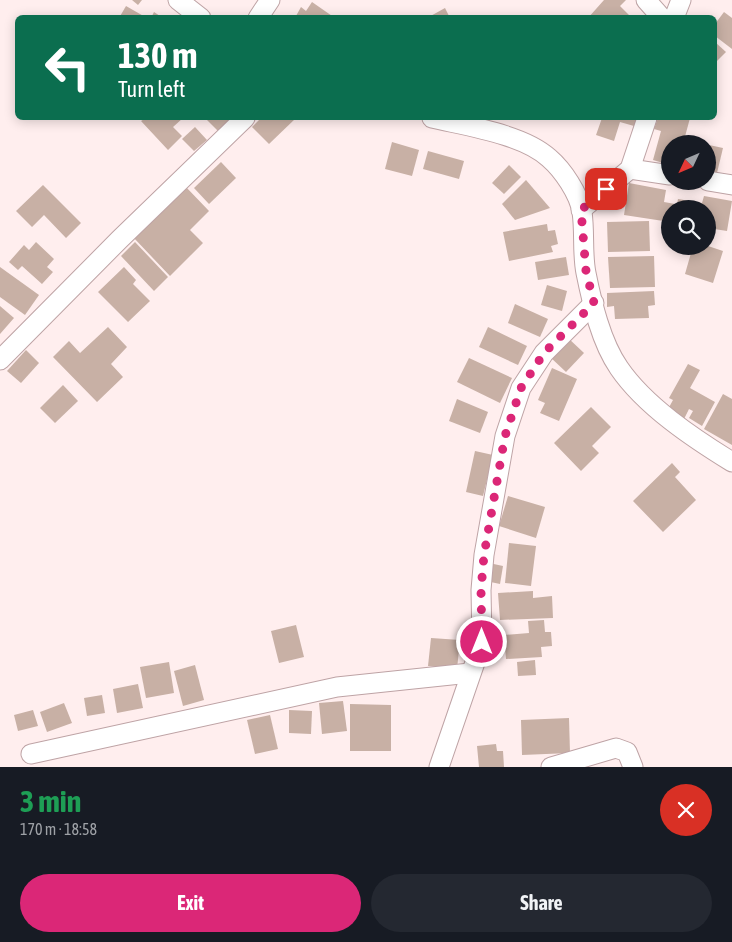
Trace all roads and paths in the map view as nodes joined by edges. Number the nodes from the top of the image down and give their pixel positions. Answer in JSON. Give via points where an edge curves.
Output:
{"nodes":[{"id":1,"x":178,"y":0,"type":"edge"},
{"id":2,"x":270,"y":0,"type":"edge"},
{"id":3,"x":646,"y":0,"type":"edge"},
{"id":4,"x":681,"y":0,"type":"edge"},
{"id":5,"x":198,"y":15,"type":"edge"},
{"id":6,"x":260,"y":15,"type":"edge"},
{"id":7,"x":659,"y":15,"type":"edge"},
{"id":8,"x":675,"y":15,"type":"edge"},
{"id":9,"x":243,"y":120,"type":"edge"},
{"id":10,"x":440,"y":120,"type":"edge"},
{"id":11,"x":647,"y":120,"type":"edge"},
{"id":12,"x":630,"y":169,"type":"junction"},
{"id":13,"x":661,"y":174,"type":"edge"},
{"id":14,"x":716,"y":182,"type":"edge"},
{"id":15,"x":732,"y":185,"type":"edge"},
{"id":16,"x":581,"y":210,"type":"junction"},
{"id":17,"x":594,"y":303,"type":"junction"},
{"id":18,"x":0,"y":360,"type":"edge"},
{"id":19,"x":732,"y":462,"type":"edge"},
{"id":20,"x":470,"y":674,"type":"junction"},
{"id":21,"x":31,"y":754,"type":"dead end"},
{"id":22,"x":439,"y":767,"type":"edge"},
{"id":23,"x":551,"y":767,"type":"edge"},
{"id":24,"x":633,"y":767,"type":"edge"}],
"edges":[{"from":1,"to":5,"type":"street"},
{"from":2,"to":6,"type":"street"},
{"from":3,"to":7,"type":"street"},
{"from":4,"to":8,"type":"street"},
{"from":9,"to":18,"type":"street"},
{"from":10,"to":16,"type":"street","via":[[504,135],[548,157],[571,185]]},
{"from":11,"to":12,"type":"street"},
{"from":12,"to":13,"type":"street"},
{"from":12,"to":16,"type":"street"},
{"from":14,"to":15,"type":"street"},
{"from":16,"to":17,"type":"street","via":[[586,271]]},
{"from":17,"to":19,"type":"street","via":[[602,336],[619,368],[638,391],[689,435]]},
{"from":17,"to":20,"type":"street","via":[[544,353],[521,388],[505,436],[499,467],[484,555],[482,642]]},
{"from":20,"to":21,"type":"street","via":[[337,687]]},
{"from":20,"to":22,"type":"street"},
{"from":23,"to":24,"type":"street","via":[[616,748],[627,752]]}]}
